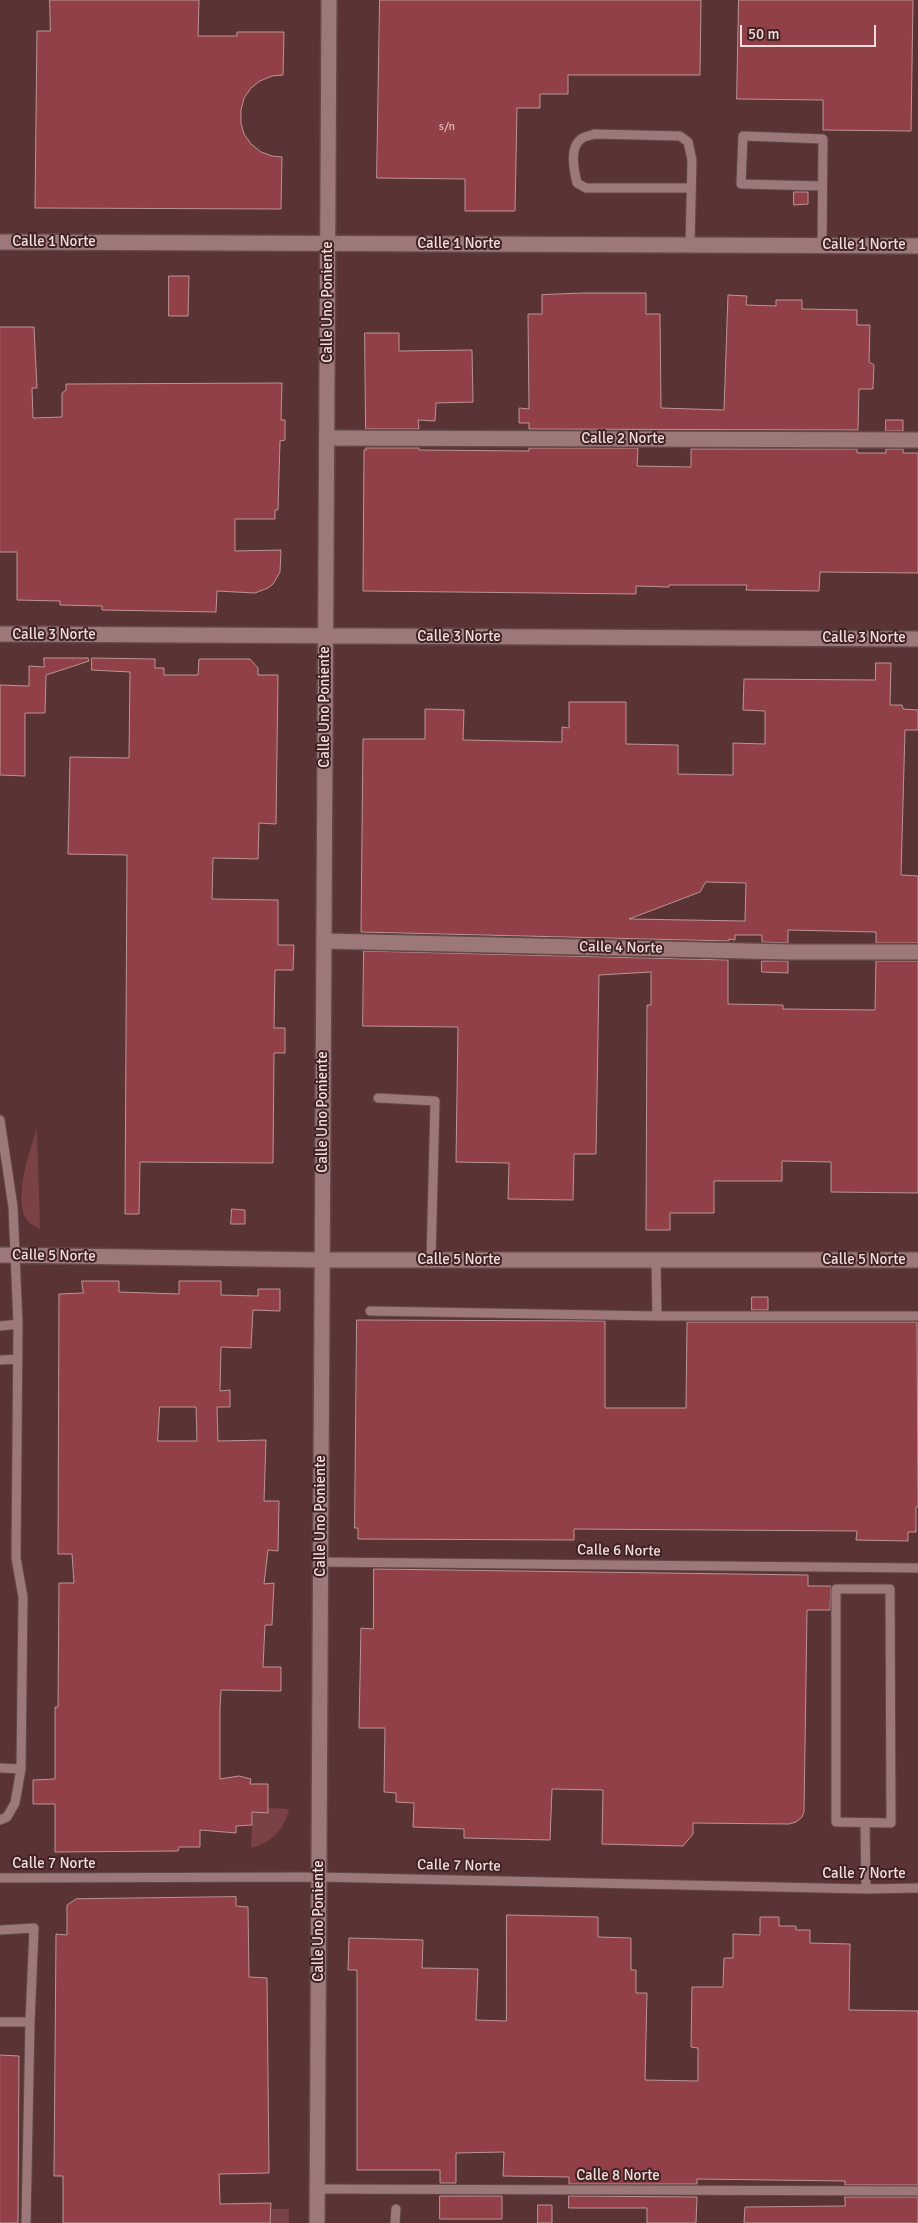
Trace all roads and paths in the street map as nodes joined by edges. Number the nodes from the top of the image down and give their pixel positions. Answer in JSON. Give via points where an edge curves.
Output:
{"nodes":[{"id":1,"x":330,"y":0,"type":"edge"},
{"id":2,"x":822,"y":186,"type":"junction"},
{"id":3,"x":691,"y":188,"type":"junction"},
{"id":4,"x":0,"y":242,"type":"edge"},
{"id":5,"x":328,"y":243,"type":"junction"},
{"id":6,"x":690,"y":244,"type":"junction"},
{"id":7,"x":822,"y":245,"type":"junction"},
{"id":8,"x":918,"y":246,"type":"edge"},
{"id":9,"x":327,"y":438,"type":"junction"},
{"id":10,"x":918,"y":440,"type":"edge"},
{"id":11,"x":0,"y":634,"type":"edge"},
{"id":12,"x":326,"y":636,"type":"junction"},
{"id":13,"x":918,"y":639,"type":"edge"},
{"id":14,"x":324,"y":941,"type":"junction"},
{"id":15,"x":918,"y":952,"type":"edge"},
{"id":16,"x":378,"y":1098,"type":"dead end"},
{"id":17,"x":0,"y":1120,"type":"edge"},
{"id":18,"x":8,"y":1256,"type":"edge"},
{"id":19,"x":322,"y":1260,"type":"junction"},
{"id":20,"x":431,"y":1260,"type":"junction"},
{"id":21,"x":656,"y":1260,"type":"junction"},
{"id":22,"x":918,"y":1260,"type":"edge"},
{"id":23,"x":370,"y":1311,"type":"dead end"},
{"id":24,"x":656,"y":1316,"type":"junction"},
{"id":25,"x":918,"y":1316,"type":"edge"},
{"id":26,"x":18,"y":1324,"type":"junction"},
{"id":27,"x":0,"y":1326,"type":"edge"},
{"id":28,"x":18,"y":1359,"type":"junction"},
{"id":29,"x":0,"y":1360,"type":"edge"},
{"id":30,"x":320,"y":1562,"type":"junction"},
{"id":31,"x":918,"y":1568,"type":"edge"},
{"id":32,"x":0,"y":1768,"type":"edge"},
{"id":33,"x":21,"y":1769,"type":"junction"},
{"id":34,"x":0,"y":1820,"type":"edge"},
{"id":35,"x":865,"y":1823,"type":"junction"},
{"id":36,"x":319,"y":1877,"type":"junction"},
{"id":37,"x":0,"y":1878,"type":"edge"},
{"id":38,"x":918,"y":1888,"type":"edge"},
{"id":39,"x":866,"y":1889,"type":"junction"},
{"id":40,"x":0,"y":1930,"type":"edge"},
{"id":41,"x":0,"y":2022,"type":"edge"},
{"id":42,"x":30,"y":2022,"type":"junction"},
{"id":43,"x":317,"y":2189,"type":"junction"},
{"id":44,"x":918,"y":2191,"type":"edge"},
{"id":45,"x":396,"y":2209,"type":"dead end"},
{"id":46,"x":26,"y":2223,"type":"edge"},
{"id":47,"x":317,"y":2223,"type":"edge"},
{"id":48,"x":395,"y":2223,"type":"edge"}],
"edges":[{"from":1,"to":5,"type":"street","name":"Calle Uno Poniente"},
{"from":2,"to":2,"type":"lane","via":[[823,139],[743,136],[741,184]]},
{"from":2,"to":7,"type":"lane"},
{"from":3,"to":3,"type":"lane","via":[[692,160],[688,142],[680,136],[594,134],[582,138],[575,147],[577,183],[586,188]]},
{"from":3,"to":6,"type":"lane"},
{"from":4,"to":5,"type":"street","name":"Calle 1 Norte"},
{"from":5,"to":6,"type":"street","name":"Calle 1 Norte"},
{"from":5,"to":9,"type":"street","name":"Calle Uno Poniente"},
{"from":6,"to":7,"type":"street","name":"Calle 1 Norte"},
{"from":7,"to":8,"type":"street","name":"Calle 1 Norte"},
{"from":9,"to":10,"type":"street","name":"Calle 2 Norte"},
{"from":9,"to":12,"type":"street","name":"Calle Uno Poniente"},
{"from":11,"to":12,"type":"street","name":"Calle 3 Norte"},
{"from":12,"to":13,"type":"street","name":"Calle 3 Norte"},
{"from":12,"to":14,"type":"street","name":"Calle Uno Poniente"},
{"from":14,"to":15,"type":"street","name":"Calle 4 Norte"},
{"from":14,"to":19,"type":"street","name":"Calle Uno Poniente"},
{"from":16,"to":20,"type":"lane","via":[[435,1101]]},
{"from":17,"to":18,"type":"lane","via":[[13,1207]]},
{"from":18,"to":19,"type":"street","name":"Calle 5 Norte"},
{"from":18,"to":26,"type":"lane"},
{"from":19,"to":20,"type":"street","name":"Calle 5 Norte"},
{"from":19,"to":30,"type":"street","name":"Calle Uno Poniente"},
{"from":20,"to":21,"type":"street","name":"Calle 5 Norte"},
{"from":21,"to":22,"type":"street","name":"Calle 5 Norte"},
{"from":21,"to":24,"type":"lane"},
{"from":23,"to":24,"type":"lane"},
{"from":24,"to":25,"type":"lane"},
{"from":26,"to":27,"type":"lane"},
{"from":26,"to":28,"type":"lane"},
{"from":28,"to":29,"type":"lane"},
{"from":28,"to":33,"type":"lane","via":[[16,1558],[23,1597]]},
{"from":30,"to":31,"type":"lane","name":"Calle 6 Norte"},
{"from":30,"to":36,"type":"street","name":"Calle Uno Poniente"},
{"from":32,"to":33,"type":"lane"},
{"from":33,"to":34,"type":"lane","via":[[15,1803],[7,1817]]},
{"from":35,"to":35,"type":"lane","via":[[891,1823],[890,1589],[836,1589],[836,1822]]},
{"from":35,"to":39,"type":"lane"},
{"from":36,"to":37,"type":"lane","name":"Calle 7 Norte"},
{"from":36,"to":39,"type":"lane","name":"Calle 7 Norte"},
{"from":36,"to":43,"type":"street","name":"Calle Uno Poniente"},
{"from":38,"to":39,"type":"lane","name":"Calle 7 Norte"},
{"from":40,"to":42,"type":"lane","via":[[34,1928]]},
{"from":41,"to":42,"type":"lane"},
{"from":42,"to":46,"type":"lane"},
{"from":43,"to":44,"type":"lane","name":"Calle 8 Norte"},
{"from":43,"to":47,"type":"street","name":"Calle Uno Poniente"},
{"from":45,"to":48,"type":"lane"}]}
